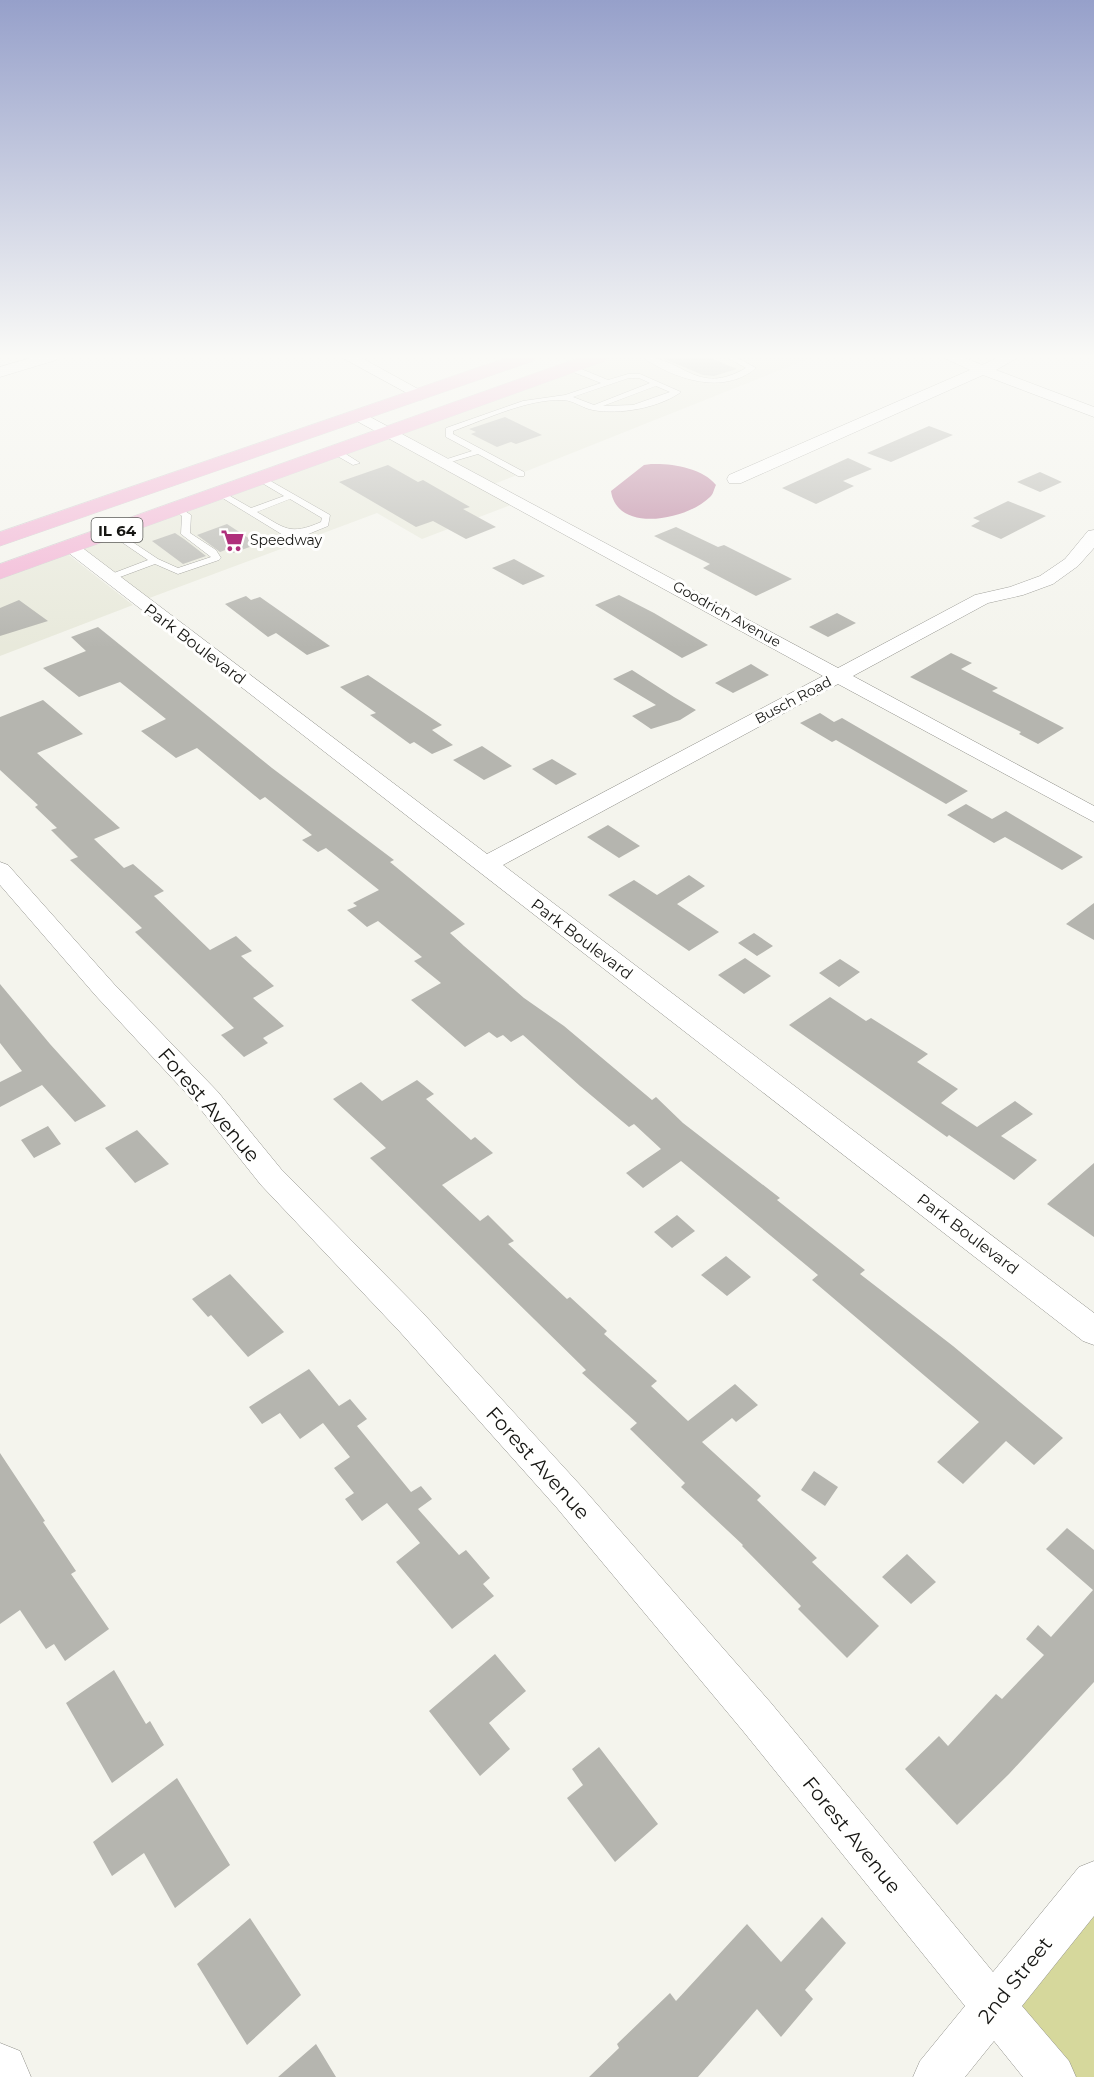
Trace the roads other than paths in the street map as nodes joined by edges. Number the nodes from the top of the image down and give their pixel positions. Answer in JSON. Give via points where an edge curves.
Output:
{"nodes":[{"id":1,"x":248,"y":454,"type":"edge"},
{"id":2,"x":327,"y":454,"type":"edge"},
{"id":3,"x":340,"y":454,"type":"edge"},
{"id":4,"x":432,"y":454,"type":"edge"},
{"id":5,"x":470,"y":454,"type":"edge"},
{"id":6,"x":484,"y":454,"type":"edge"},
{"id":7,"x":792,"y":454,"type":"edge"},
{"id":8,"x":447,"y":462,"type":"junction"},
{"id":9,"x":356,"y":464,"type":"dead end"},
{"id":10,"x":521,"y":474,"type":"dead end"},
{"id":11,"x":260,"y":478,"type":"junction"},
{"id":12,"x":735,"y":479,"type":"dead end"},
{"id":13,"x":220,"y":494,"type":"junction"},
{"id":14,"x":291,"y":496,"type":"junction"},
{"id":15,"x":177,"y":509,"type":"junction"},
{"id":16,"x":249,"y":512,"type":"junction"},
{"id":17,"x":113,"y":532,"type":"junction"},
{"id":18,"x":1094,"y":535,"type":"edge"},
{"id":19,"x":0,"y":539,"type":"edge"},
{"id":20,"x":70,"y":547,"type":"junction"},
{"id":21,"x":155,"y":561,"type":"junction"},
{"id":22,"x":0,"y":572,"type":"edge"},
{"id":23,"x":109,"y":578,"type":"junction"},
{"id":24,"x":840,"y":675,"type":"junction"},
{"id":25,"x":1094,"y":815,"type":"edge"},
{"id":26,"x":485,"y":865,"type":"junction"},
{"id":27,"x":0,"y":870,"type":"edge"},
{"id":28,"x":1094,"y":1331,"type":"edge"},
{"id":29,"x":1094,"y":1882,"type":"edge"},
{"id":30,"x":994,"y":2006,"type":"junction"},
{"id":31,"x":0,"y":2071,"type":"edge"},
{"id":32,"x":3,"y":2077,"type":"edge"},
{"id":33,"x":936,"y":2077,"type":"edge"},
{"id":34,"x":1053,"y":2077,"type":"edge"}],
"edges":[{"from":1,"to":19,"type":"main road","number":"IL 64"},
{"from":2,"to":11,"type":"main road","number":"IL 64"},
{"from":3,"to":9,"type":"lane"},
{"from":4,"to":8,"type":"street","name":"Goodrich Avenue"},
{"from":5,"to":8,"type":"lane"},
{"from":6,"to":10,"type":"lane"},
{"from":7,"to":12,"type":"street"},
{"from":8,"to":24,"type":"street","name":"Goodrich Avenue"},
{"from":11,"to":13,"type":"main road","number":"IL 64"},
{"from":11,"to":14,"type":"lane"},
{"from":13,"to":15,"type":"main road","number":"IL 64"},
{"from":13,"to":16,"type":"lane"},
{"from":14,"to":16,"type":"lane"},
{"from":14,"to":16,"type":"lane","via":[[327,517],[325,524],[306,532],[286,533]]},
{"from":15,"to":17,"type":"main road","number":"IL 64"},
{"from":15,"to":21,"type":"lane","via":[[187,515],[185,534],[216,558],[178,570]]},
{"from":17,"to":20,"type":"main road","number":"IL 64"},
{"from":17,"to":21,"type":"lane"},
{"from":18,"to":24,"type":"street","name":"Busch Road","via":[[1083,555],[1053,576],[982,599]]},
{"from":20,"to":22,"type":"main road","number":"IL 64"},
{"from":20,"to":23,"type":"street","name":"Park Boulevard"},
{"from":21,"to":23,"type":"lane"},
{"from":23,"to":26,"type":"street","name":"Park Boulevard"},
{"from":24,"to":25,"type":"street","name":"Goodrich Avenue"},
{"from":24,"to":26,"type":"street","name":"Busch Road"},
{"from":26,"to":28,"type":"street","name":"Park Boulevard"},
{"from":27,"to":30,"type":"street","name":"Forest Avenue","via":[[207,1099],[272,1177],[411,1322],[576,1505],[757,1717]]},
{"from":29,"to":30,"type":"street","name":"2nd Street"},
{"from":30,"to":33,"type":"street","name":"2nd Street"},
{"from":30,"to":34,"type":"street","name":"Forest Avenue"},
{"from":31,"to":32,"type":"street"}]}
